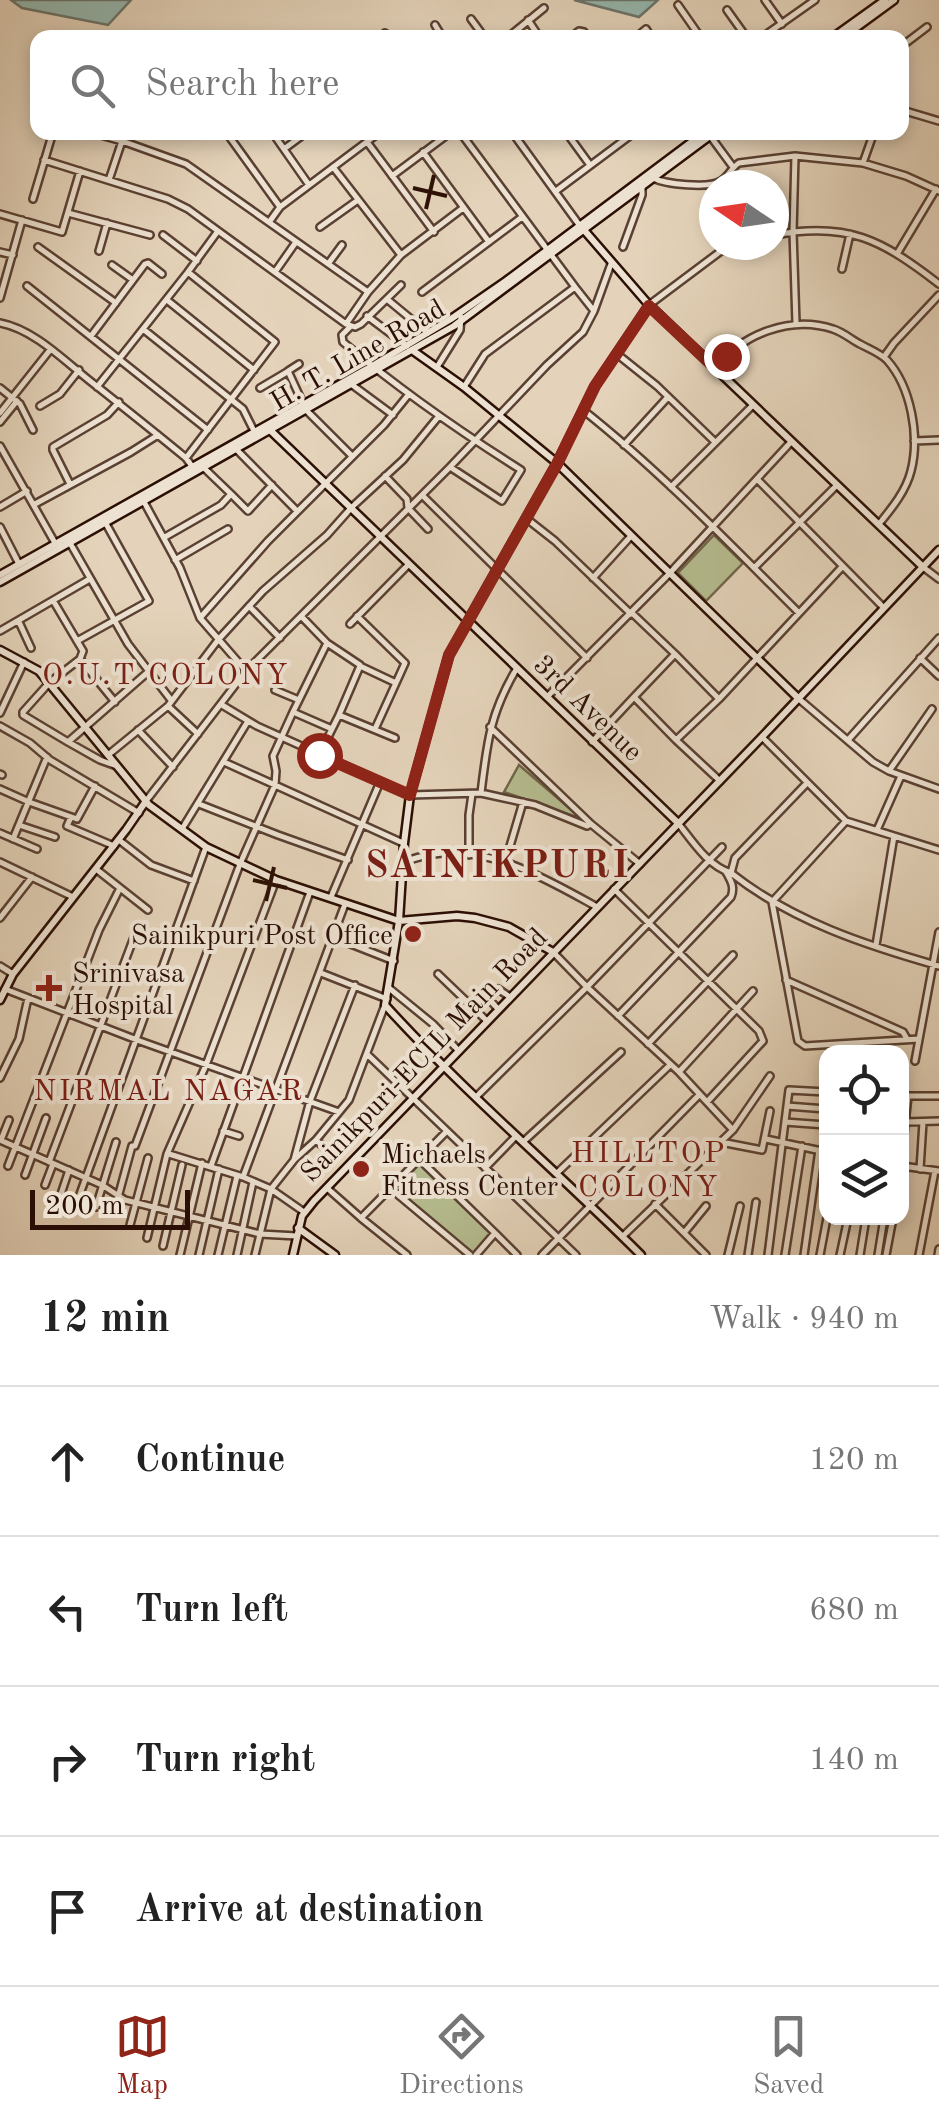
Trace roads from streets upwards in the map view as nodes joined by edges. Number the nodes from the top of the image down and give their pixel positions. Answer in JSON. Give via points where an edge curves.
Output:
{"nodes":[{"id":1,"x":765,"y":0,"type":"edge"},
{"id":2,"x":815,"y":0,"type":"edge"},
{"id":3,"x":885,"y":0,"type":"edge"},
{"id":4,"x":894,"y":0,"type":"edge"},
{"id":5,"x":678,"y":5,"type":"dead end"},
{"id":6,"x":544,"y":8,"type":"dead end"},
{"id":7,"x":727,"y":10,"type":"dead end"},
{"id":8,"x":471,"y":19,"type":"dead end"},
{"id":9,"x":528,"y":20,"type":"junction"},
{"id":10,"x":782,"y":24,"type":"junction"},
{"id":11,"x":434,"y":25,"type":"dead end"},
{"id":12,"x":927,"y":27,"type":"dead end"},
{"id":13,"x":438,"y":30,"type":"edge"},
{"id":14,"x":480,"y":30,"type":"edge"},
{"id":15,"x":516,"y":30,"type":"edge"},
{"id":16,"x":535,"y":30,"type":"edge"},
{"id":17,"x":695,"y":30,"type":"edge"},
{"id":18,"x":741,"y":30,"type":"edge"},
{"id":19,"x":773,"y":30,"type":"edge"},
{"id":20,"x":842,"y":30,"type":"edge"},
{"id":21,"x":853,"y":30,"type":"edge"},
{"id":22,"x":909,"y":41,"type":"edge"},
{"id":23,"x":909,"y":112,"type":"edge"},
{"id":24,"x":939,"y":121,"type":"edge"},
{"id":25,"x":50,"y":140,"type":"edge"},
{"id":26,"x":118,"y":140,"type":"edge"},
{"id":27,"x":230,"y":140,"type":"edge"},
{"id":28,"x":278,"y":140,"type":"edge"},
{"id":29,"x":296,"y":140,"type":"edge"},
{"id":30,"x":370,"y":140,"type":"edge"},
{"id":31,"x":441,"y":140,"type":"edge"},
{"id":32,"x":466,"y":140,"type":"edge"},
{"id":33,"x":518,"y":140,"type":"edge"},
{"id":34,"x":572,"y":140,"type":"edge"},
{"id":35,"x":624,"y":140,"type":"edge"},
{"id":36,"x":701,"y":140,"type":"edge"},
{"id":37,"x":713,"y":140,"type":"edge"},
{"id":38,"x":871,"y":140,"type":"edge"},
{"id":39,"x":122,"y":141,"type":"junction"},
{"id":40,"x":367,"y":142,"type":"junction"},
{"id":41,"x":284,"y":149,"type":"junction"},
{"id":42,"x":424,"y":152,"type":"junction"},
{"id":43,"x":795,"y":156,"type":"junction"},
{"id":44,"x":44,"y":160,"type":"junction"},
{"id":45,"x":863,"y":163,"type":"junction"},
{"id":46,"x":590,"y":165,"type":"junction"},
{"id":47,"x":333,"y":166,"type":"junction"},
{"id":48,"x":732,"y":167,"type":"junction"},
{"id":49,"x":80,"y":171,"type":"junction"},
{"id":50,"x":392,"y":176,"type":"junction"},
{"id":51,"x":652,"y":177,"type":"junction"},
{"id":52,"x":109,"y":180,"type":"junction"},
{"id":53,"x":642,"y":183,"type":"junction"},
{"id":54,"x":309,"y":184,"type":"junction"},
{"id":55,"x":937,"y":190,"type":"edge"},
{"id":56,"x":556,"y":191,"type":"junction"},
{"id":57,"x":33,"y":199,"type":"dead end"},
{"id":58,"x":358,"y":200,"type":"junction"},
{"id":59,"x":280,"y":206,"type":"junction"},
{"id":60,"x":463,"y":208,"type":"junction"},
{"id":61,"x":68,"y":213,"type":"junction"},
{"id":62,"x":0,"y":214,"type":"edge"},
{"id":63,"x":522,"y":217,"type":"junction"},
{"id":64,"x":22,"y":220,"type":"junction"},
{"id":65,"x":270,"y":222,"type":"junction"},
{"id":66,"x":107,"y":223,"type":"junction"},
{"id":67,"x":320,"y":227,"type":"dead end"},
{"id":68,"x":582,"y":228,"type":"junction"},
{"id":69,"x":218,"y":230,"type":"junction"},
{"id":70,"x":434,"y":232,"type":"junction"},
{"id":71,"x":793,"y":232,"type":"junction"},
{"id":72,"x":789,"y":233,"type":"edge"},
{"id":73,"x":850,"y":234,"type":"junction"},
{"id":74,"x":163,"y":235,"type":"dead end"},
{"id":75,"x":150,"y":236,"type":"dead end"},
{"id":76,"x":296,"y":242,"type":"junction"},
{"id":77,"x":488,"y":242,"type":"junction"},
{"id":78,"x":342,"y":245,"type":"dead end"},
{"id":79,"x":38,"y":246,"type":"dead end"},
{"id":80,"x":624,"y":247,"type":"dead end"},
{"id":81,"x":99,"y":250,"type":"dead end"},
{"id":82,"x":0,"y":252,"type":"edge"},
{"id":83,"x":549,"y":253,"type":"junction"},
{"id":84,"x":897,"y":254,"type":"junction"},
{"id":85,"x":13,"y":255,"type":"junction"},
{"id":86,"x":402,"y":255,"type":"junction"},
{"id":87,"x":197,"y":260,"type":"junction"},
{"id":88,"x":709,"y":260,"type":"edge"},
{"id":89,"x":328,"y":264,"type":"junction"},
{"id":90,"x":611,"y":264,"type":"junction"},
{"id":91,"x":112,"y":265,"type":"dead end"},
{"id":92,"x":842,"y":268,"type":"dead end"},
{"id":93,"x":188,"y":272,"type":"junction"},
{"id":94,"x":275,"y":272,"type":"junction"},
{"id":95,"x":162,"y":274,"type":"dead end"},
{"id":96,"x":133,"y":280,"type":"junction"},
{"id":97,"x":939,"y":284,"type":"edge"},
{"id":98,"x":401,"y":285,"type":"dead end"},
{"id":99,"x":27,"y":286,"type":"dead end"},
{"id":100,"x":575,"y":287,"type":"junction"},
{"id":101,"x":368,"y":292,"type":"junction"},
{"id":102,"x":422,"y":292,"type":"dead end"},
{"id":103,"x":0,"y":294,"type":"edge"},
{"id":104,"x":939,"y":294,"type":"edge"},
{"id":105,"x":166,"y":300,"type":"junction"},
{"id":106,"x":388,"y":300,"type":"junction"},
{"id":107,"x":116,"y":303,"type":"junction"},
{"id":108,"x":649,"y":306,"type":"junction"},
{"id":109,"x":594,"y":311,"type":"junction"},
{"id":110,"x":368,"y":316,"type":"junction"},
{"id":111,"x":461,"y":317,"type":"junction"},
{"id":112,"x":0,"y":323,"type":"edge"},
{"id":113,"x":796,"y":324,"type":"junction"},
{"id":114,"x":348,"y":325,"type":"junction"},
{"id":115,"x":144,"y":329,"type":"junction"},
{"id":116,"x":428,"y":333,"type":"junction"},
{"id":117,"x":91,"y":336,"type":"junction"},
{"id":118,"x":410,"y":348,"type":"junction"},
{"id":119,"x":50,"y":350,"type":"junction"},
{"id":120,"x":616,"y":353,"type":"junction"},
{"id":121,"x":884,"y":357,"type":"junction"},
{"id":122,"x":120,"y":359,"type":"junction"},
{"id":123,"x":299,"y":364,"type":"dead end"},
{"id":124,"x":437,"y":367,"type":"junction"},
{"id":125,"x":375,"y":368,"type":"junction"},
{"id":126,"x":716,"y":369,"type":"junction"},
{"id":127,"x":78,"y":370,"type":"junction"},
{"id":128,"x":254,"y":370,"type":"junction"},
{"id":129,"x":288,"y":372,"type":"junction"},
{"id":130,"x":349,"y":382,"type":"junction"},
{"id":131,"x":97,"y":387,"type":"junction"},
{"id":132,"x":0,"y":388,"type":"edge"},
{"id":133,"x":260,"y":388,"type":"dead end"},
{"id":134,"x":464,"y":388,"type":"junction"},
{"id":135,"x":409,"y":394,"type":"junction"},
{"id":136,"x":668,"y":398,"type":"junction"},
{"id":137,"x":14,"y":399,"type":"junction"},
{"id":138,"x":231,"y":400,"type":"junction"},
{"id":139,"x":119,"y":402,"type":"junction"},
{"id":140,"x":753,"y":404,"type":"junction"},
{"id":141,"x":40,"y":406,"type":"dead end"},
{"id":142,"x":305,"y":407,"type":"junction"},
{"id":143,"x":583,"y":410,"type":"junction"},
{"id":144,"x":0,"y":413,"type":"edge"},
{"id":145,"x":393,"y":414,"type":"junction"},
{"id":146,"x":439,"y":416,"type":"junction"},
{"id":147,"x":499,"y":416,"type":"junction"},
{"id":148,"x":0,"y":422,"type":"edge"},
{"id":149,"x":268,"y":427,"type":"junction"},
{"id":150,"x":32,"y":430,"type":"dead end"},
{"id":151,"x":208,"y":430,"type":"junction"},
{"id":152,"x":256,"y":434,"type":"junction"},
{"id":153,"x":158,"y":435,"type":"junction"},
{"id":154,"x":939,"y":440,"type":"edge"},
{"id":155,"x":476,"y":441,"type":"junction"},
{"id":156,"x":914,"y":441,"type":"junction"},
{"id":157,"x":715,"y":442,"type":"junction"},
{"id":158,"x":792,"y":442,"type":"junction"},
{"id":159,"x":624,"y":445,"type":"junction"},
{"id":160,"x":0,"y":446,"type":"edge"},
{"id":161,"x":233,"y":447,"type":"junction"},
{"id":162,"x":352,"y":456,"type":"junction"},
{"id":163,"x":186,"y":458,"type":"junction"},
{"id":164,"x":557,"y":464,"type":"junction"},
{"id":165,"x":450,"y":467,"type":"junction"},
{"id":166,"x":197,"y":468,"type":"junction"},
{"id":167,"x":385,"y":476,"type":"junction"},
{"id":168,"x":757,"y":479,"type":"junction"},
{"id":169,"x":325,"y":483,"type":"junction"},
{"id":170,"x":71,"y":485,"type":"junction"},
{"id":171,"x":838,"y":485,"type":"junction"},
{"id":172,"x":272,"y":486,"type":"junction"},
{"id":173,"x":670,"y":487,"type":"junction"},
{"id":174,"x":27,"y":491,"type":"junction"},
{"id":175,"x":230,"y":494,"type":"junction"},
{"id":176,"x":422,"y":495,"type":"junction"},
{"id":177,"x":142,"y":498,"type":"junction"},
{"id":178,"x":35,"y":504,"type":"junction"},
{"id":179,"x":0,"y":506,"type":"edge"},
{"id":180,"x":351,"y":508,"type":"junction"},
{"id":181,"x":408,"y":508,"type":"junction"},
{"id":182,"x":297,"y":511,"type":"junction"},
{"id":183,"x":527,"y":518,"type":"junction"},
{"id":184,"x":104,"y":519,"type":"junction"},
{"id":185,"x":800,"y":523,"type":"junction"},
{"id":186,"x":879,"y":524,"type":"junction"},
{"id":187,"x":0,"y":528,"type":"edge"},
{"id":188,"x":712,"y":528,"type":"junction"},
{"id":189,"x":228,"y":529,"type":"dead end"},
{"id":190,"x":428,"y":529,"type":"dead end"},
{"id":191,"x":632,"y":536,"type":"junction"},
{"id":192,"x":164,"y":537,"type":"junction"},
{"id":193,"x":380,"y":537,"type":"junction"},
{"id":194,"x":68,"y":540,"type":"junction"},
{"id":195,"x":56,"y":546,"type":"junction"},
{"id":196,"x":939,"y":550,"type":"edge"},
{"id":197,"x":175,"y":560,"type":"junction"},
{"id":198,"x":19,"y":564,"type":"junction"},
{"id":199,"x":409,"y":564,"type":"junction"},
{"id":200,"x":924,"y":566,"type":"junction"},
{"id":201,"x":842,"y":567,"type":"junction"},
{"id":202,"x":754,"y":568,"type":"junction"},
{"id":203,"x":498,"y":570,"type":"junction"},
{"id":204,"x":669,"y":574,"type":"junction"},
{"id":205,"x":0,"y":578,"type":"edge"},
{"id":206,"x":593,"y":578,"type":"junction"},
{"id":207,"x":90,"y":579,"type":"junction"},
{"id":208,"x":939,"y":580,"type":"edge"},
{"id":209,"x":54,"y":602,"type":"junction"},
{"id":210,"x":249,"y":606,"type":"junction"},
{"id":211,"x":884,"y":608,"type":"junction"},
{"id":212,"x":631,"y":613,"type":"junction"},
{"id":213,"x":800,"y":613,"type":"junction"},
{"id":214,"x":301,"y":616,"type":"junction"},
{"id":215,"x":357,"y":616,"type":"junction"},
{"id":216,"x":200,"y":618,"type":"junction"},
{"id":217,"x":113,"y":619,"type":"junction"},
{"id":218,"x":18,"y":622,"type":"junction"},
{"id":219,"x":468,"y":622,"type":"junction"},
{"id":220,"x":350,"y":624,"type":"dead end"},
{"id":221,"x":0,"y":631,"type":"edge"},
{"id":222,"x":280,"y":638,"type":"junction"},
{"id":223,"x":939,"y":638,"type":"edge"},
{"id":224,"x":218,"y":640,"type":"junction"},
{"id":225,"x":77,"y":641,"type":"junction"},
{"id":226,"x":327,"y":643,"type":"junction"},
{"id":227,"x":31,"y":648,"type":"dead end"},
{"id":228,"x":0,"y":650,"type":"edge"},
{"id":229,"x":675,"y":654,"type":"junction"},
{"id":230,"x":587,"y":658,"type":"junction"},
{"id":231,"x":756,"y":658,"type":"junction"},
{"id":232,"x":920,"y":658,"type":"junction"},
{"id":233,"x":80,"y":660,"type":"junction"},
{"id":234,"x":24,"y":662,"type":"junction"},
{"id":235,"x":360,"y":666,"type":"junction"},
{"id":236,"x":517,"y":668,"type":"junction"},
{"id":237,"x":246,"y":671,"type":"junction"},
{"id":238,"x":148,"y":672,"type":"junction"},
{"id":239,"x":939,"y":676,"type":"edge"},
{"id":240,"x":48,"y":683,"type":"junction"},
{"id":241,"x":396,"y":683,"type":"junction"},
{"id":242,"x":275,"y":690,"type":"dead end"},
{"id":243,"x":634,"y":697,"type":"junction"},
{"id":244,"x":546,"y":698,"type":"junction"},
{"id":245,"x":719,"y":698,"type":"junction"},
{"id":246,"x":799,"y":698,"type":"junction"},
{"id":247,"x":299,"y":700,"type":"junction"},
{"id":248,"x":115,"y":702,"type":"junction"},
{"id":249,"x":169,"y":703,"type":"junction"},
{"id":250,"x":222,"y":705,"type":"junction"},
{"id":251,"x":1,"y":708,"type":"edge"},
{"id":252,"x":932,"y":709,"type":"dead end"},
{"id":253,"x":293,"y":712,"type":"junction"},
{"id":254,"x":340,"y":715,"type":"junction"},
{"id":255,"x":248,"y":721,"type":"junction"},
{"id":256,"x":0,"y":726,"type":"edge"},
{"id":257,"x":84,"y":726,"type":"junction"},
{"id":258,"x":490,"y":726,"type":"junction"},
{"id":259,"x":332,"y":729,"type":"junction"},
{"id":260,"x":138,"y":730,"type":"junction"},
{"id":261,"x":375,"y":730,"type":"junction"},
{"id":262,"x":198,"y":734,"type":"junction"},
{"id":263,"x":281,"y":737,"type":"junction"},
{"id":264,"x":762,"y":737,"type":"junction"},
{"id":265,"x":395,"y":738,"type":"dead end"},
{"id":266,"x":676,"y":740,"type":"junction"},
{"id":267,"x":847,"y":740,"type":"junction"},
{"id":268,"x":68,"y":742,"type":"junction"},
{"id":269,"x":592,"y":742,"type":"junction"},
{"id":270,"x":108,"y":755,"type":"junction"},
{"id":271,"x":319,"y":755,"type":"junction"},
{"id":272,"x":48,"y":757,"type":"junction"},
{"id":273,"x":224,"y":762,"type":"junction"},
{"id":274,"x":116,"y":766,"type":"junction"},
{"id":275,"x":172,"y":766,"type":"junction"},
{"id":276,"x":889,"y":772,"type":"junction"},
{"id":277,"x":901,"y":776,"type":"junction"},
{"id":278,"x":720,"y":780,"type":"junction"},
{"id":279,"x":380,"y":782,"type":"junction"},
{"id":280,"x":807,"y":783,"type":"junction"},
{"id":281,"x":275,"y":784,"type":"junction"},
{"id":282,"x":96,"y":786,"type":"junction"},
{"id":283,"x":0,"y":788,"type":"edge"},
{"id":284,"x":939,"y":789,"type":"edge"},
{"id":285,"x":472,"y":794,"type":"junction"},
{"id":286,"x":481,"y":794,"type":"junction"},
{"id":287,"x":410,"y":795,"type":"junction"},
{"id":288,"x":146,"y":801,"type":"junction"},
{"id":289,"x":29,"y":802,"type":"junction"},
{"id":290,"x":523,"y":802,"type":"junction"},
{"id":291,"x":198,"y":804,"type":"junction"},
{"id":292,"x":139,"y":813,"type":"junction"},
{"id":293,"x":70,"y":817,"type":"junction"},
{"id":294,"x":846,"y":820,"type":"junction"},
{"id":295,"x":20,"y":824,"type":"junction"},
{"id":296,"x":362,"y":824,"type":"junction"},
{"id":297,"x":591,"y":824,"type":"junction"},
{"id":298,"x":678,"y":824,"type":"junction"},
{"id":299,"x":258,"y":827,"type":"junction"},
{"id":300,"x":182,"y":829,"type":"junction"},
{"id":301,"x":877,"y":830,"type":"junction"},
{"id":302,"x":0,"y":833,"type":"edge"},
{"id":303,"x":894,"y":836,"type":"junction"},
{"id":304,"x":54,"y":837,"type":"dead end"},
{"id":305,"x":13,"y":839,"type":"junction"},
{"id":306,"x":116,"y":843,"type":"junction"},
{"id":307,"x":404,"y":843,"type":"junction"},
{"id":308,"x":722,"y":846,"type":"dead end"},
{"id":309,"x":206,"y":847,"type":"junction"},
{"id":310,"x":37,"y":849,"type":"dead end"},
{"id":311,"x":939,"y":850,"type":"edge"},
{"id":312,"x":469,"y":855,"type":"junction"},
{"id":313,"x":708,"y":858,"type":"junction"},
{"id":314,"x":348,"y":860,"type":"junction"},
{"id":315,"x":0,"y":862,"type":"edge"},
{"id":316,"x":403,"y":862,"type":"junction"},
{"id":317,"x":505,"y":863,"type":"junction"},
{"id":318,"x":240,"y":864,"type":"junction"},
{"id":319,"x":640,"y":864,"type":"junction"},
{"id":320,"x":96,"y":869,"type":"junction"},
{"id":321,"x":729,"y":873,"type":"junction"},
{"id":322,"x":32,"y":878,"type":"junction"},
{"id":323,"x":276,"y":880,"type":"junction"},
{"id":324,"x":194,"y":882,"type":"junction"},
{"id":325,"x":120,"y":888,"type":"junction"},
{"id":326,"x":614,"y":889,"type":"junction"},
{"id":327,"x":310,"y":892,"type":"junction"},
{"id":328,"x":331,"y":897,"type":"junction"},
{"id":329,"x":73,"y":898,"type":"junction"},
{"id":330,"x":346,"y":902,"type":"junction"},
{"id":331,"x":772,"y":902,"type":"junction"},
{"id":332,"x":596,"y":907,"type":"junction"},
{"id":333,"x":148,"y":910,"type":"dead end"},
{"id":334,"x":0,"y":918,"type":"edge"},
{"id":335,"x":400,"y":921,"type":"junction"},
{"id":336,"x":648,"y":923,"type":"junction"},
{"id":337,"x":136,"y":932,"type":"dead end"},
{"id":338,"x":939,"y":932,"type":"edge"},
{"id":339,"x":333,"y":938,"type":"junction"},
{"id":340,"x":876,"y":946,"type":"junction"},
{"id":341,"x":553,"y":952,"type":"junction"},
{"id":342,"x":678,"y":952,"type":"junction"},
{"id":343,"x":733,"y":955,"type":"dead end"},
{"id":344,"x":394,"y":961,"type":"junction"},
{"id":345,"x":936,"y":965,"type":"edge"},
{"id":346,"x":0,"y":966,"type":"edge"},
{"id":347,"x":321,"y":973,"type":"junction"},
{"id":348,"x":13,"y":974,"type":"junction"},
{"id":349,"x":438,"y":974,"type":"dead end"},
{"id":350,"x":786,"y":980,"type":"junction"},
{"id":351,"x":708,"y":981,"type":"junction"},
{"id":352,"x":356,"y":985,"type":"junction"},
{"id":353,"x":587,"y":987,"type":"junction"},
{"id":354,"x":5,"y":988,"type":"junction"},
{"id":355,"x":390,"y":988,"type":"junction"},
{"id":356,"x":752,"y":990,"type":"dead end"},
{"id":357,"x":510,"y":996,"type":"junction"},
{"id":358,"x":28,"y":998,"type":"junction"},
{"id":359,"x":0,"y":1000,"type":"edge"},
{"id":360,"x":386,"y":1002,"type":"junction"},
{"id":361,"x":498,"y":1009,"type":"junction"},
{"id":362,"x":737,"y":1009,"type":"junction"},
{"id":363,"x":68,"y":1012,"type":"junction"},
{"id":364,"x":618,"y":1016,"type":"junction"},
{"id":365,"x":488,"y":1021,"type":"junction"},
{"id":366,"x":101,"y":1026,"type":"junction"},
{"id":367,"x":907,"y":1039,"type":"junction"},
{"id":368,"x":919,"y":1039,"type":"junction"},
{"id":369,"x":136,"y":1040,"type":"junction"},
{"id":370,"x":648,"y":1044,"type":"junction"},
{"id":371,"x":459,"y":1051,"type":"junction"},
{"id":372,"x":170,"y":1052,"type":"junction"},
{"id":373,"x":622,"y":1052,"type":"dead end"},
{"id":374,"x":368,"y":1055,"type":"junction"},
{"id":375,"x":915,"y":1061,"type":"dead end"},
{"id":376,"x":206,"y":1065,"type":"junction"},
{"id":377,"x":670,"y":1065,"type":"junction"},
{"id":378,"x":445,"y":1066,"type":"junction"},
{"id":379,"x":679,"y":1072,"type":"junction"},
{"id":380,"x":770,"y":1076,"type":"dead end"},
{"id":381,"x":0,"y":1078,"type":"edge"},
{"id":382,"x":242,"y":1078,"type":"junction"},
{"id":383,"x":276,"y":1091,"type":"junction"},
{"id":384,"x":819,"y":1092,"type":"edge"},
{"id":385,"x":699,"y":1094,"type":"junction"},
{"id":386,"x":909,"y":1096,"type":"edge"},
{"id":387,"x":939,"y":1096,"type":"edge"},
{"id":388,"x":476,"y":1097,"type":"junction"},
{"id":389,"x":414,"y":1099,"type":"junction"},
{"id":390,"x":310,"y":1102,"type":"junction"},
{"id":391,"x":707,"y":1102,"type":"junction"},
{"id":392,"x":787,"y":1106,"type":"junction"},
{"id":393,"x":819,"y":1108,"type":"edge"},
{"id":394,"x":339,"y":1112,"type":"junction"},
{"id":395,"x":770,"y":1112,"type":"dead end"},
{"id":396,"x":46,"y":1118,"type":"dead end"},
{"id":397,"x":10,"y":1120,"type":"dead end"},
{"id":398,"x":785,"y":1122,"type":"junction"},
{"id":399,"x":909,"y":1122,"type":"edge"},
{"id":400,"x":923,"y":1122,"type":"junction"},
{"id":401,"x":939,"y":1122,"type":"edge"},
{"id":402,"x":819,"y":1124,"type":"edge"},
{"id":403,"x":733,"y":1130,"type":"junction"},
{"id":404,"x":223,"y":1131,"type":"junction"},
{"id":405,"x":446,"y":1132,"type":"junction"},
{"id":406,"x":239,"y":1136,"type":"dead end"},
{"id":407,"x":520,"y":1139,"type":"junction"},
{"id":408,"x":766,"y":1139,"type":"junction"},
{"id":409,"x":316,"y":1140,"type":"junction"},
{"id":410,"x":0,"y":1141,"type":"edge"},
{"id":411,"x":116,"y":1142,"type":"dead end"},
{"id":412,"x":721,"y":1142,"type":"junction"},
{"id":413,"x":784,"y":1143,"type":"junction"},
{"id":414,"x":802,"y":1146,"type":"junction"},
{"id":415,"x":16,"y":1148,"type":"junction"},
{"id":416,"x":326,"y":1149,"type":"dead end"},
{"id":417,"x":819,"y":1150,"type":"edge"},
{"id":418,"x":169,"y":1154,"type":"junction"},
{"id":419,"x":33,"y":1155,"type":"junction"},
{"id":420,"x":148,"y":1158,"type":"dead end"},
{"id":421,"x":419,"y":1159,"type":"junction"},
{"id":422,"x":294,"y":1160,"type":"junction"},
{"id":423,"x":51,"y":1163,"type":"junction"},
{"id":424,"x":202,"y":1163,"type":"junction"},
{"id":425,"x":182,"y":1165,"type":"dead end"},
{"id":426,"x":8,"y":1166,"type":"dead end"},
{"id":427,"x":210,"y":1166,"type":"junction"},
{"id":428,"x":909,"y":1167,"type":"edge"},
{"id":429,"x":485,"y":1168,"type":"junction"},
{"id":430,"x":219,"y":1169,"type":"junction"},
{"id":431,"x":920,"y":1169,"type":"junction"},
{"id":432,"x":69,"y":1170,"type":"junction"},
{"id":433,"x":937,"y":1171,"type":"edge"},
{"id":434,"x":819,"y":1173,"type":"edge"},
{"id":435,"x":558,"y":1174,"type":"junction"},
{"id":436,"x":25,"y":1175,"type":"dead end"},
{"id":437,"x":240,"y":1176,"type":"junction"},
{"id":438,"x":86,"y":1178,"type":"junction"},
{"id":439,"x":253,"y":1182,"type":"junction"},
{"id":440,"x":44,"y":1185,"type":"dead end"},
{"id":441,"x":102,"y":1185,"type":"junction"},
{"id":442,"x":327,"y":1188,"type":"junction"},
{"id":443,"x":390,"y":1188,"type":"junction"},
{"id":444,"x":270,"y":1190,"type":"junction"},
{"id":445,"x":61,"y":1194,"type":"dead end"},
{"id":446,"x":119,"y":1195,"type":"junction"},
{"id":447,"x":136,"y":1202,"type":"junction"},
{"id":448,"x":756,"y":1202,"type":"dead end"},
{"id":449,"x":655,"y":1204,"type":"junction"},
{"id":450,"x":76,"y":1205,"type":"dead end"},
{"id":451,"x":590,"y":1205,"type":"junction"},
{"id":452,"x":706,"y":1206,"type":"dead end"},
{"id":453,"x":740,"y":1206,"type":"dead end"},
{"id":454,"x":96,"y":1207,"type":"dead end"},
{"id":455,"x":154,"y":1207,"type":"junction"},
{"id":456,"x":114,"y":1212,"type":"dead end"},
{"id":457,"x":170,"y":1212,"type":"junction"},
{"id":458,"x":304,"y":1212,"type":"junction"},
{"id":459,"x":189,"y":1216,"type":"junction"},
{"id":460,"x":361,"y":1218,"type":"junction"},
{"id":461,"x":207,"y":1221,"type":"junction"},
{"id":462,"x":130,"y":1224,"type":"dead end"},
{"id":463,"x":225,"y":1225,"type":"junction"},
{"id":464,"x":825,"y":1225,"type":"edge"},
{"id":465,"x":846,"y":1225,"type":"edge"},
{"id":466,"x":865,"y":1225,"type":"edge"},
{"id":467,"x":883,"y":1225,"type":"edge"},
{"id":468,"x":892,"y":1225,"type":"edge"},
{"id":469,"x":241,"y":1230,"type":"junction"},
{"id":470,"x":297,"y":1232,"type":"junction"},
{"id":471,"x":495,"y":1233,"type":"junction"},
{"id":472,"x":684,"y":1233,"type":"junction"},
{"id":473,"x":260,"y":1234,"type":"junction"},
{"id":474,"x":623,"y":1236,"type":"junction"},
{"id":475,"x":146,"y":1238,"type":"dead end"},
{"id":476,"x":558,"y":1238,"type":"junction"},
{"id":477,"x":162,"y":1246,"type":"dead end"},
{"id":478,"x":404,"y":1254,"type":"edge"},
{"id":479,"x":180,"y":1255,"type":"edge"},
{"id":480,"x":199,"y":1255,"type":"edge"},
{"id":481,"x":218,"y":1255,"type":"edge"},
{"id":482,"x":237,"y":1255,"type":"edge"},
{"id":483,"x":255,"y":1255,"type":"edge"},
{"id":484,"x":293,"y":1255,"type":"edge"},
{"id":485,"x":335,"y":1255,"type":"edge"},
{"id":486,"x":473,"y":1255,"type":"edge"},
{"id":487,"x":517,"y":1255,"type":"edge"},
{"id":488,"x":542,"y":1255,"type":"edge"},
{"id":489,"x":576,"y":1255,"type":"edge"},
{"id":490,"x":641,"y":1255,"type":"edge"},
{"id":491,"x":706,"y":1255,"type":"edge"},
{"id":492,"x":728,"y":1255,"type":"edge"},
{"id":493,"x":748,"y":1255,"type":"edge"},
{"id":494,"x":768,"y":1255,"type":"edge"},
{"id":495,"x":785,"y":1255,"type":"edge"},
{"id":496,"x":804,"y":1255,"type":"edge"},
{"id":497,"x":820,"y":1255,"type":"edge"},
{"id":498,"x":840,"y":1255,"type":"edge"},
{"id":499,"x":860,"y":1255,"type":"edge"},
{"id":500,"x":878,"y":1255,"type":"edge"},
{"id":501,"x":886,"y":1255,"type":"edge"},
{"id":502,"x":920,"y":1255,"type":"edge"}],
"edges":[{"from":1,"to":10,"type":"street"},
{"from":2,"to":10,"type":"street"},
{"from":3,"to":20,"type":"street"},
{"from":4,"to":21,"type":"street"},
{"from":5,"to":17,"type":"street"},
{"from":6,"to":9,"type":"street"},
{"from":7,"to":18,"type":"street"},
{"from":8,"to":14,"type":"street"},
{"from":9,"to":15,"type":"street"},
{"from":9,"to":16,"type":"street"},
{"from":10,"to":19,"type":"street"},
{"from":11,"to":13,"type":"street"},
{"from":12,"to":22,"type":"street"},
{"from":23,"to":24,"type":"street"},
{"from":25,"to":44,"type":"street"},
{"from":26,"to":39,"type":"street"},
{"from":27,"to":59,"type":"street"},
{"from":28,"to":41,"type":"street"},
{"from":29,"to":41,"type":"street"},
{"from":30,"to":40,"type":"street"},
{"from":31,"to":42,"type":"street"},
{"from":32,"to":63,"type":"street"},
{"from":33,"to":56,"type":"street"},
{"from":34,"to":46,"type":"street"},
{"from":35,"to":46,"type":"street"},
{"from":36,"to":51,"type":"street","name":"H. T. Line Road"},
{"from":37,"to":48,"type":"street"},
{"from":38,"to":45,"type":"street"},
{"from":39,"to":52,"type":"street"},
{"from":39,"to":65,"type":"street","via":[[186,164]]},
{"from":40,"to":47,"type":"street"},
{"from":40,"to":50,"type":"street"},
{"from":41,"to":54,"type":"street"},
{"from":42,"to":50,"type":"street"},
{"from":42,"to":60,"type":"street"},
{"from":43,"to":45,"type":"street"},
{"from":43,"to":48,"type":"street"},
{"from":43,"to":71,"type":"street"},
{"from":44,"to":49,"type":"street"},
{"from":44,"to":57,"type":"street"},
{"from":45,"to":55,"type":"street"},
{"from":46,"to":56,"type":"street"},
{"from":47,"to":54,"type":"street"},
{"from":47,"to":58,"type":"street"},
{"from":48,"to":51,"type":"street","via":[[712,185]]},
{"from":49,"to":52,"type":"street"},
{"from":49,"to":61,"type":"street"},
{"from":50,"to":70,"type":"street"},
{"from":51,"to":53,"type":"street","name":"H. T. Line Road"},
{"from":52,"to":69,"type":"street","via":[[168,198]]},
{"from":53,"to":68,"type":"street","name":"H. T. Line Road"},
{"from":53,"to":80,"type":"street"},
{"from":54,"to":59,"type":"street"},
{"from":55,"to":84,"type":"street"},
{"from":56,"to":68,"type":"street"},
{"from":58,"to":67,"type":"street"},
{"from":58,"to":86,"type":"street"},
{"from":59,"to":65,"type":"street"},
{"from":60,"to":70,"type":"street"},
{"from":60,"to":77,"type":"street"},
{"from":61,"to":64,"type":"street","via":[[62,232]]},
{"from":61,"to":66,"type":"street"},
{"from":62,"to":64,"type":"street"},
{"from":63,"to":77,"type":"street"},
{"from":63,"to":83,"type":"street"},
{"from":64,"to":85,"type":"street"},
{"from":65,"to":76,"type":"street"},
{"from":66,"to":75,"type":"street"},
{"from":66,"to":81,"type":"street"},
{"from":68,"to":83,"type":"street","name":"H. T. Line Road"},
{"from":68,"to":90,"type":"street"},
{"from":69,"to":87,"type":"street"},
{"from":69,"to":94,"type":"street"},
{"from":70,"to":86,"type":"street"},
{"from":71,"to":72,"type":"street"},
{"from":71,"to":73,"type":"street"},
{"from":71,"to":113,"type":"street"},
{"from":73,"to":84,"type":"street"},
{"from":73,"to":92,"type":"street"},
{"from":74,"to":87,"type":"street"},
{"from":76,"to":89,"type":"street"},
{"from":76,"to":94,"type":"street"},
{"from":77,"to":102,"type":"street"},
{"from":78,"to":89,"type":"street"},
{"from":79,"to":107,"type":"street"},
{"from":82,"to":85,"type":"street"},
{"from":83,"to":100,"type":"street"},
{"from":83,"to":111,"type":"street","name":"H. T. Line Road"},
{"from":84,"to":97,"type":"street"},
{"from":85,"to":103,"type":"street"},
{"from":86,"to":101,"type":"street"},
{"from":87,"to":93,"type":"street"},
{"from":88,"to":108,"type":"street"},
{"from":89,"to":101,"type":"street"},
{"from":90,"to":108,"type":"street"},
{"from":90,"to":109,"type":"street"},
{"from":91,"to":96,"type":"street"},
{"from":93,"to":105,"type":"street"},
{"from":93,"to":128,"type":"street","via":[[275,342]]},
{"from":94,"to":114,"type":"street"},
{"from":95,"to":96,"type":"street","via":[[146,263]]},
{"from":96,"to":107,"type":"street"},
{"from":98,"to":106,"type":"street"},
{"from":99,"to":117,"type":"street"},
{"from":100,"to":109,"type":"street"},
{"from":100,"to":134,"type":"street","via":[[486,354]]},
{"from":101,"to":114,"type":"street"},
{"from":104,"to":121,"type":"street"},
{"from":105,"to":115,"type":"street"},
{"from":105,"to":128,"type":"street"},
{"from":106,"to":110,"type":"street"},
{"from":106,"to":116,"type":"street"},
{"from":107,"to":117,"type":"street"},
{"from":108,"to":120,"type":"street"},
{"from":108,"to":126,"type":"street"},
{"from":109,"to":147,"type":"street","via":[[583,332]]},
{"from":110,"to":114,"type":"street"},
{"from":110,"to":118,"type":"street"},
{"from":111,"to":116,"type":"street","name":"H. T. Line Road"},
{"from":111,"to":118,"type":"street","name":"H. T. Line Road"},
{"from":111,"to":124,"type":"street"},
{"from":112,"to":119,"type":"street","via":[[20,328]]},
{"from":113,"to":121,"type":"street","via":[[834,329]]},
{"from":113,"to":126,"type":"street","via":[[762,332]]},
{"from":114,"to":125,"type":"street","via":[[343,342]]},
{"from":115,"to":122,"type":"street"},
{"from":115,"to":138,"type":"street"},
{"from":116,"to":118,"type":"street","name":"H. T. Line Road"},
{"from":117,"to":122,"type":"street"},
{"from":118,"to":124,"type":"street"},
{"from":118,"to":125,"type":"street","name":"H. T. Line Road"},
{"from":119,"to":127,"type":"street"},
{"from":119,"to":137,"type":"street"},
{"from":120,"to":136,"type":"street"},
{"from":120,"to":143,"type":"street"},
{"from":121,"to":156,"type":"street","via":[[910,405]]},
{"from":122,"to":131,"type":"street"},
{"from":122,"to":151,"type":"street"},
{"from":123,"to":129,"type":"street"},
{"from":124,"to":134,"type":"street"},
{"from":125,"to":130,"type":"street","name":"H. T. Line Road"},
{"from":125,"to":135,"type":"street"},
{"from":126,"to":140,"type":"street"},
{"from":127,"to":131,"type":"street"},
{"from":127,"to":141,"type":"street","via":[[60,394]]},
{"from":128,"to":138,"type":"street"},
{"from":129,"to":133,"type":"street"},
{"from":129,"to":142,"type":"street"},
{"from":130,"to":142,"type":"street","name":"H. T. Line Road"},
{"from":130,"to":145,"type":"street"},
{"from":131,"to":139,"type":"street"},
{"from":132,"to":137,"type":"street"},
{"from":134,"to":147,"type":"street"},
{"from":135,"to":145,"type":"street"},
{"from":135,"to":146,"type":"street"},
{"from":136,"to":157,"type":"street"},
{"from":136,"to":159,"type":"street"},
{"from":137,"to":144,"type":"street"},
{"from":137,"to":148,"type":"street"},
{"from":137,"to":150,"type":"street"},
{"from":138,"to":151,"type":"street"},
{"from":138,"to":152,"type":"street"},
{"from":139,"to":153,"type":"street"},
{"from":139,"to":170,"type":"street","via":[[53,448]]},
{"from":140,"to":157,"type":"street"},
{"from":140,"to":158,"type":"street"},
{"from":142,"to":149,"type":"street","name":"H. T. Line Road"},
{"from":142,"to":162,"type":"street"},
{"from":143,"to":159,"type":"street"},
{"from":143,"to":164,"type":"street"},
{"from":145,"to":162,"type":"street"},
{"from":146,"to":155,"type":"street"},
{"from":146,"to":167,"type":"street"},
{"from":147,"to":155,"type":"street"},
{"from":147,"to":164,"type":"street"},
{"from":149,"to":152,"type":"street","name":"H. T. Line Road"},
{"from":149,"to":169,"type":"street","name":"3rd Avenue"},
{"from":151,"to":163,"type":"street"},
{"from":152,"to":161,"type":"street","name":"H. T. Line Road"},
{"from":153,"to":163,"type":"street"},
{"from":153,"to":170,"type":"street"},
{"from":154,"to":156,"type":"street"},
{"from":155,"to":165,"type":"street"},
{"from":155,"to":165,"type":"street","via":[[522,470],[502,501]]},
{"from":156,"to":186,"type":"street","via":[[911,471]]},
{"from":157,"to":173,"type":"street"},
{"from":158,"to":168,"type":"street"},
{"from":158,"to":171,"type":"street"},
{"from":159,"to":173,"type":"street"},
{"from":160,"to":174,"type":"street"},
{"from":161,"to":166,"type":"street","name":"H. T. Line Road"},
{"from":161,"to":172,"type":"street"},
{"from":162,"to":169,"type":"street"},
{"from":163,"to":166,"type":"street"},
{"from":164,"to":183,"type":"street"},
{"from":164,"to":191,"type":"street"},
{"from":165,"to":176,"type":"street"},
{"from":166,"to":175,"type":"street"},
{"from":166,"to":177,"type":"street","name":"H. T. Line Road"},
{"from":167,"to":180,"type":"street"},
{"from":167,"to":181,"type":"street"},
{"from":168,"to":185,"type":"street"},
{"from":168,"to":188,"type":"street"},
{"from":169,"to":180,"type":"street","name":"3rd Avenue"},
{"from":169,"to":182,"type":"street"},
{"from":170,"to":178,"type":"street"},
{"from":171,"to":185,"type":"street"},
{"from":171,"to":186,"type":"street"},
{"from":172,"to":175,"type":"street","via":[[248,511]]},
{"from":172,"to":182,"type":"street"},
{"from":173,"to":188,"type":"street"},
{"from":174,"to":178,"type":"street"},
{"from":174,"to":179,"type":"street"},
{"from":175,"to":192,"type":"street"},
{"from":176,"to":181,"type":"street"},
{"from":176,"to":203,"type":"street"},
{"from":177,"to":184,"type":"street","name":"H. T. Line Road"},
{"from":177,"to":192,"type":"street"},
{"from":178,"to":195,"type":"street"},
{"from":180,"to":193,"type":"street","name":"3rd Avenue"},
{"from":180,"to":210,"type":"street"},
{"from":181,"to":190,"type":"street"},
{"from":181,"to":193,"type":"street"},
{"from":182,"to":216,"type":"street"},
{"from":183,"to":203,"type":"street"},
{"from":183,"to":206,"type":"street"},
{"from":184,"to":194,"type":"street","name":"H. T. Line Road"},
{"from":184,"to":217,"type":"street","via":[[148,601]]},
{"from":185,"to":201,"type":"street"},
{"from":185,"to":202,"type":"street"},
{"from":186,"to":200,"type":"street"},
{"from":187,"to":198,"type":"street"},
{"from":188,"to":202,"type":"street"},
{"from":188,"to":204,"type":"street"},
{"from":189,"to":197,"type":"street"},
{"from":191,"to":204,"type":"street"},
{"from":191,"to":206,"type":"street"},
{"from":192,"to":197,"type":"street"},
{"from":193,"to":199,"type":"street","name":"3rd Avenue"},
{"from":193,"to":214,"type":"street"},
{"from":194,"to":195,"type":"street","name":"H. T. Line Road"},
{"from":194,"to":207,"type":"street"},
{"from":195,"to":198,"type":"street","name":"H. T. Line Road"},
{"from":195,"to":205,"type":"street","name":"H. T. Line Road"},
{"from":196,"to":200,"type":"street","name":"Sainikpuri-ECIL Main Road"},
{"from":197,"to":216,"type":"street"},
{"from":198,"to":205,"type":"street","name":"H. T. Line Road"},
{"from":199,"to":215,"type":"street"},
{"from":199,"to":219,"type":"street","name":"3rd Avenue"},
{"from":200,"to":208,"type":"street"},
{"from":200,"to":211,"type":"street","name":"Sainikpuri-ECIL Main Road"},
{"from":201,"to":211,"type":"street"},
{"from":201,"to":213,"type":"street"},
{"from":202,"to":213,"type":"street"},
{"from":203,"to":219,"type":"street"},
{"from":203,"to":230,"type":"street"},
{"from":204,"to":212,"type":"street"},
{"from":204,"to":231,"type":"street"},
{"from":206,"to":212,"type":"street"},
{"from":207,"to":209,"type":"street"},
{"from":207,"to":217,"type":"street"},
{"from":209,"to":218,"type":"street"},
{"from":209,"to":225,"type":"street"},
{"from":210,"to":222,"type":"street"},
{"from":210,"to":224,"type":"street"},
{"from":211,"to":246,"type":"street","name":"Sainikpuri-ECIL Main Road"},
{"from":212,"to":229,"type":"street"},
{"from":212,"to":230,"type":"street"},
{"from":213,"to":231,"type":"street"},
{"from":214,"to":222,"type":"street"},
{"from":214,"to":226,"type":"street"},
{"from":215,"to":220,"type":"street"},
{"from":215,"to":241,"type":"street","via":[[404,663]]},
{"from":216,"to":224,"type":"street"},
{"from":217,"to":225,"type":"street"},
{"from":217,"to":238,"type":"street"},
{"from":218,"to":221,"type":"street"},
{"from":218,"to":227,"type":"street"},
{"from":219,"to":236,"type":"street","name":"3rd Avenue"},
{"from":219,"to":287,"type":"street","via":[[449,655]]},
{"from":222,"to":237,"type":"street"},
{"from":223,"to":232,"type":"street"},
{"from":224,"to":237,"type":"street"},
{"from":224,"to":249,"type":"street"},
{"from":225,"to":233,"type":"street"},
{"from":226,"to":235,"type":"street"},
{"from":226,"to":247,"type":"street"},
{"from":228,"to":234,"type":"street"},
{"from":229,"to":243,"type":"street"},
{"from":229,"to":245,"type":"street"},
{"from":230,"to":244,"type":"street"},
{"from":231,"to":245,"type":"street"},
{"from":231,"to":246,"type":"street"},
{"from":232,"to":239,"type":"street"},
{"from":232,"to":267,"type":"street"},
{"from":233,"to":240,"type":"street"},
{"from":233,"to":248,"type":"street"},
{"from":234,"to":240,"type":"street"},
{"from":234,"to":251,"type":"street"},
{"from":235,"to":241,"type":"street"},
{"from":235,"to":254,"type":"street"},
{"from":236,"to":244,"type":"street","name":"3rd Avenue"},
{"from":236,"to":258,"type":"street"},
{"from":237,"to":250,"type":"street"},
{"from":238,"to":248,"type":"street"},
{"from":238,"to":249,"type":"street"},
{"from":240,"to":257,"type":"street"},
{"from":240,"to":268,"type":"street","via":[[23,715]]},
{"from":241,"to":261,"type":"street"},
{"from":242,"to":247,"type":"street"},
{"from":243,"to":266,"type":"street"},
{"from":243,"to":269,"type":"street"},
{"from":244,"to":269,"type":"street","name":"3rd Avenue"},
{"from":245,"to":266,"type":"street"},
{"from":246,"to":264,"type":"street","name":"Sainikpuri-ECIL Main Road"},
{"from":246,"to":267,"type":"street"},
{"from":247,"to":253,"type":"street"},
{"from":248,"to":257,"type":"street"},
{"from":249,"to":260,"type":"street"},
{"from":249,"to":262,"type":"street"},
{"from":250,"to":255,"type":"street"},
{"from":250,"to":262,"type":"street"},
{"from":252,"to":276,"type":"street"},
{"from":253,"to":259,"type":"street"},
{"from":253,"to":263,"type":"street"},
{"from":254,"to":259,"type":"street"},
{"from":254,"to":261,"type":"street"},
{"from":255,"to":263,"type":"street"},
{"from":255,"to":273,"type":"street"},
{"from":256,"to":272,"type":"street"},
{"from":257,"to":268,"type":"street"},
{"from":257,"to":270,"type":"street"},
{"from":258,"to":286,"type":"street"},
{"from":258,"to":297,"type":"street"},
{"from":259,"to":271,"type":"street"},
{"from":260,"to":270,"type":"street"},
{"from":260,"to":275,"type":"street"},
{"from":261,"to":265,"type":"street"},
{"from":262,"to":275,"type":"street"},
{"from":263,"to":271,"type":"street"},
{"from":263,"to":281,"type":"street","via":[[272,756]]},
{"from":264,"to":278,"type":"street","name":"Sainikpuri-ECIL Main Road"},
{"from":264,"to":280,"type":"street"},
{"from":266,"to":278,"type":"street"},
{"from":267,"to":276,"type":"street"},
{"from":268,"to":274,"type":"street"},
{"from":269,"to":298,"type":"street","name":"3rd Avenue"},
{"from":270,"to":274,"type":"street"},
{"from":271,"to":279,"type":"street"},
{"from":272,"to":282,"type":"street"},
{"from":272,"to":289,"type":"street"},
{"from":273,"to":281,"type":"street"},
{"from":273,"to":291,"type":"street"},
{"from":274,"to":288,"type":"street"},
{"from":275,"to":288,"type":"street"},
{"from":276,"to":277,"type":"street"},
{"from":277,"to":284,"type":"street"},
{"from":277,"to":301,"type":"street"},
{"from":278,"to":298,"type":"street","name":"Sainikpuri-ECIL Main Road"},
{"from":279,"to":287,"type":"street"},
{"from":279,"to":296,"type":"street"},
{"from":280,"to":294,"type":"street"},
{"from":280,"to":321,"type":"street","via":[[735,858]]},
{"from":281,"to":296,"type":"street"},
{"from":281,"to":299,"type":"street"},
{"from":282,"to":292,"type":"street"},
{"from":282,"to":293,"type":"street","via":[[77,819]]},
{"from":283,"to":289,"type":"street"},
{"from":285,"to":286,"type":"street"},
{"from":285,"to":287,"type":"street"},
{"from":285,"to":312,"type":"street"},
{"from":286,"to":290,"type":"street"},
{"from":287,"to":307,"type":"street"},
{"from":288,"to":292,"type":"street"},
{"from":288,"to":300,"type":"street"},
{"from":289,"to":293,"type":"street"},
{"from":289,"to":295,"type":"street"},
{"from":290,"to":297,"type":"street"},
{"from":290,"to":317,"type":"street"},
{"from":291,"to":299,"type":"street"},
{"from":291,"to":300,"type":"street"},
{"from":292,"to":306,"type":"street"},
{"from":293,"to":306,"type":"street","via":[[67,826]]},
{"from":294,"to":301,"type":"street"},
{"from":294,"to":331,"type":"street"},
{"from":295,"to":304,"type":"street"},
{"from":295,"to":305,"type":"street"},
{"from":296,"to":307,"type":"street"},
{"from":296,"to":314,"type":"street"},
{"from":297,"to":319,"type":"street"},
{"from":298,"to":313,"type":"street"},
{"from":298,"to":319,"type":"street","name":"Sainikpuri-ECIL Main Road"},
{"from":299,"to":314,"type":"street"},
{"from":299,"to":318,"type":"street"},
{"from":300,"to":309,"type":"street"},
{"from":301,"to":303,"type":"street"},
{"from":302,"to":305,"type":"street"},
{"from":303,"to":311,"type":"street"},
{"from":303,"to":340,"type":"street"},
{"from":305,"to":310,"type":"street"},
{"from":306,"to":320,"type":"street"},
{"from":306,"to":324,"type":"street"},
{"from":307,"to":316,"type":"street"},
{"from":308,"to":313,"type":"street"},
{"from":309,"to":318,"type":"street"},
{"from":309,"to":324,"type":"street"},
{"from":312,"to":316,"type":"street"},
{"from":312,"to":317,"type":"street"},
{"from":313,"to":321,"type":"street"},
{"from":313,"to":336,"type":"street"},
{"from":314,"to":328,"type":"street"},
{"from":315,"to":322,"type":"street"},
{"from":316,"to":335,"type":"street"},
{"from":317,"to":332,"type":"street"},
{"from":318,"to":323,"type":"street"},
{"from":318,"to":372,"type":"street"},
{"from":319,"to":326,"type":"street","name":"Sainikpuri-ECIL Main Road"},
{"from":320,"to":325,"type":"street"},
{"from":320,"to":329,"type":"street"},
{"from":321,"to":331,"type":"street"},
{"from":321,"to":342,"type":"street","via":[[731,897]]},
{"from":322,"to":329,"type":"street"},
{"from":322,"to":334,"type":"street"},
{"from":323,"to":327,"type":"street"},
{"from":323,"to":376,"type":"street"},
{"from":324,"to":369,"type":"street"},
{"from":325,"to":333,"type":"street"},
{"from":325,"to":363,"type":"street"},
{"from":326,"to":332,"type":"street","name":"Sainikpuri-ECIL Main Road"},
{"from":326,"to":336,"type":"street"},
{"from":327,"to":328,"type":"street"},
{"from":327,"to":382,"type":"street"},
{"from":328,"to":330,"type":"street"},
{"from":329,"to":348,"type":"street"},
{"from":330,"to":335,"type":"street"},
{"from":330,"to":339,"type":"street"},
{"from":331,"to":340,"type":"street"},
{"from":331,"to":350,"type":"street"},
{"from":332,"to":341,"type":"street","name":"Sainikpuri-ECIL Main Road"},
{"from":335,"to":341,"type":"street","via":[[475,918],[509,927]]},
{"from":335,"to":344,"type":"street"},
{"from":336,"to":342,"type":"street"},
{"from":336,"to":353,"type":"street"},
{"from":337,"to":366,"type":"street"},
{"from":338,"to":345,"type":"street"},
{"from":339,"to":344,"type":"street"},
{"from":339,"to":347,"type":"street"},
{"from":340,"to":345,"type":"street"},
{"from":341,"to":353,"type":"street"},
{"from":341,"to":357,"type":"street","name":"Sainikpuri-ECIL Main Road"},
{"from":342,"to":351,"type":"street"},
{"from":342,"to":364,"type":"street"},
{"from":343,"to":351,"type":"street"},
{"from":344,"to":355,"type":"street"},
{"from":345,"to":368,"type":"street"},
{"from":346,"to":348,"type":"street"},
{"from":347,"to":352,"type":"street"},
{"from":347,"to":383,"type":"street"},
{"from":348,"to":354,"type":"street"},
{"from":349,"to":365,"type":"street"},
{"from":350,"to":367,"type":"street"},
{"from":350,"to":367,"type":"street","via":[[801,1044]]},
{"from":351,"to":362,"type":"street"},
{"from":351,"to":370,"type":"street"},
{"from":352,"to":360,"type":"street"},
{"from":352,"to":390,"type":"street"},
{"from":353,"to":364,"type":"street"},
{"from":353,"to":388,"type":"street"},
{"from":354,"to":358,"type":"street"},
{"from":354,"to":359,"type":"street"},
{"from":355,"to":360,"type":"street"},
{"from":355,"to":371,"type":"street"},
{"from":356,"to":362,"type":"street"},
{"from":357,"to":361,"type":"street","name":"Sainikpuri-ECIL Main Road"},
{"from":357,"to":361,"type":"street","via":[[498,990],[489,999]]},
{"from":358,"to":363,"type":"street"},
{"from":358,"to":381,"type":"street"},
{"from":360,"to":374,"type":"street"},
{"from":360,"to":378,"type":"street"},
{"from":361,"to":365,"type":"street","name":"Sainikpuri-ECIL Main Road"},
{"from":362,"to":379,"type":"street"},
{"from":362,"to":391,"type":"street","via":[[763,1041]]},
{"from":363,"to":366,"type":"street"},
{"from":363,"to":415,"type":"street"},
{"from":364,"to":370,"type":"street"},
{"from":365,"to":371,"type":"street","name":"Sainikpuri-ECIL Main Road"},
{"from":366,"to":369,"type":"street"},
{"from":366,"to":423,"type":"street"},
{"from":367,"to":368,"type":"street"},
{"from":368,"to":375,"type":"street"},
{"from":369,"to":372,"type":"street"},
{"from":369,"to":438,"type":"street"},
{"from":370,"to":377,"type":"street"},
{"from":371,"to":378,"type":"street","name":"Sainikpuri-ECIL Main Road"},
{"from":372,"to":376,"type":"street"},
{"from":372,"to":446,"type":"street"},
{"from":373,"to":407,"type":"street"},
{"from":374,"to":389,"type":"street"},
{"from":374,"to":394,"type":"street"},
{"from":376,"to":382,"type":"street"},
{"from":376,"to":418,"type":"street"},
{"from":377,"to":379,"type":"street"},
{"from":377,"to":435,"type":"street"},
{"from":378,"to":388,"type":"street"},
{"from":378,"to":389,"type":"street","name":"Sainikpuri-ECIL Main Road"},
{"from":379,"to":385,"type":"street"},
{"from":380,"to":403,"type":"street"},
{"from":382,"to":383,"type":"street"},
{"from":382,"to":404,"type":"street"},
{"from":383,"to":390,"type":"street"},
{"from":383,"to":437,"type":"street"},
{"from":384,"to":392,"type":"street","via":[[789,1090]]},
{"from":385,"to":391,"type":"street"},
{"from":385,"to":451,"type":"street"},
{"from":386,"to":387,"type":"street"},
{"from":388,"to":407,"type":"street"},
{"from":389,"to":405,"type":"street"},
{"from":389,"to":442,"type":"street","name":"Sainikpuri-ECIL Main Road"},
{"from":390,"to":394,"type":"street"},
{"from":390,"to":422,"type":"street"},
{"from":391,"to":403,"type":"street"},
{"from":392,"to":393,"type":"street"},
{"from":392,"to":398,"type":"street"},
{"from":394,"to":409,"type":"street"},
{"from":395,"to":408,"type":"street"},
{"from":396,"to":419,"type":"street"},
{"from":397,"to":410,"type":"street"},
{"from":398,"to":402,"type":"street"},
{"from":398,"to":413,"type":"street"},
{"from":399,"to":400,"type":"street"},
{"from":400,"to":401,"type":"street"},
{"from":400,"to":431,"type":"street"},
{"from":403,"to":412,"type":"street"},
{"from":404,"to":406,"type":"street"},
{"from":404,"to":427,"type":"street"},
{"from":405,"to":421,"type":"street"},
{"from":405,"to":429,"type":"street"},
{"from":407,"to":429,"type":"street"},
{"from":407,"to":435,"type":"street"},
{"from":408,"to":412,"type":"street","via":[[762,1150]]},
{"from":408,"to":413,"type":"street"},
{"from":409,"to":416,"type":"street"},
{"from":409,"to":422,"type":"street"},
{"from":410,"to":415,"type":"street"},
{"from":411,"to":441,"type":"street"},
{"from":412,"to":449,"type":"street"},
{"from":413,"to":414,"type":"street"},
{"from":413,"to":494,"type":"street"},
{"from":414,"to":417,"type":"street"},
{"from":414,"to":495,"type":"street"},
{"from":415,"to":419,"type":"street"},
{"from":415,"to":426,"type":"street"},
{"from":418,"to":424,"type":"street"},
{"from":418,"to":455,"type":"street"},
{"from":419,"to":423,"type":"street"},
{"from":419,"to":436,"type":"street"},
{"from":420,"to":447,"type":"street"},
{"from":421,"to":443,"type":"street"},
{"from":421,"to":471,"type":"street"},
{"from":422,"to":444,"type":"street"},
{"from":423,"to":432,"type":"street"},
{"from":423,"to":440,"type":"street"},
{"from":424,"to":427,"type":"street"},
{"from":424,"to":459,"type":"street"},
{"from":425,"to":457,"type":"street"},
{"from":427,"to":430,"type":"street"},
{"from":428,"to":431,"type":"street"},
{"from":429,"to":476,"type":"street"},
{"from":430,"to":437,"type":"street"},
{"from":430,"to":461,"type":"street"},
{"from":431,"to":433,"type":"street"},
{"from":432,"to":438,"type":"street"},
{"from":432,"to":445,"type":"street"},
{"from":433,"to":502,"type":"street"},
{"from":434,"to":496,"type":"street"},
{"from":435,"to":451,"type":"street"},
{"from":437,"to":439,"type":"street"},
{"from":437,"to":463,"type":"street"},
{"from":438,"to":441,"type":"street"},
{"from":438,"to":450,"type":"street"},
{"from":439,"to":444,"type":"street"},
{"from":439,"to":469,"type":"street"},
{"from":441,"to":446,"type":"street"},
{"from":441,"to":454,"type":"street"},
{"from":442,"to":458,"type":"street","name":"Sainikpuri-ECIL Main Road"},
{"from":442,"to":460,"type":"street"},
{"from":443,"to":460,"type":"street"},
{"from":443,"to":486,"type":"street"},
{"from":444,"to":458,"type":"street"},
{"from":444,"to":473,"type":"street"},
{"from":446,"to":447,"type":"street"},
{"from":446,"to":456,"type":"street"},
{"from":447,"to":455,"type":"street"},
{"from":447,"to":462,"type":"street"},
{"from":448,"to":493,"type":"street"},
{"from":449,"to":472,"type":"street"},
{"from":449,"to":474,"type":"street"},
{"from":451,"to":474,"type":"street"},
{"from":451,"to":476,"type":"street"},
{"from":452,"to":472,"type":"street"},
{"from":453,"to":492,"type":"street"},
{"from":455,"to":457,"type":"street"},
{"from":455,"to":475,"type":"street"},
{"from":457,"to":459,"type":"street"},
{"from":457,"to":477,"type":"street"},
{"from":458,"to":470,"type":"street","name":"Sainikpuri-ECIL Main Road"},
{"from":459,"to":461,"type":"street"},
{"from":459,"to":479,"type":"street"},
{"from":460,"to":478,"type":"street"},
{"from":461,"to":463,"type":"street"},
{"from":461,"to":480,"type":"street"},
{"from":463,"to":469,"type":"street"},
{"from":463,"to":481,"type":"street"},
{"from":464,"to":497,"type":"street"},
{"from":465,"to":498,"type":"street"},
{"from":466,"to":499,"type":"street"},
{"from":467,"to":500,"type":"street"},
{"from":468,"to":501,"type":"street"},
{"from":469,"to":473,"type":"street"},
{"from":469,"to":482,"type":"street"},
{"from":470,"to":473,"type":"street"},
{"from":470,"to":484,"type":"street","name":"Sainikpuri-ECIL Main Road"},
{"from":470,"to":485,"type":"street"},
{"from":471,"to":486,"type":"street"},
{"from":471,"to":487,"type":"street"},
{"from":472,"to":491,"type":"street"},
{"from":473,"to":483,"type":"street"},
{"from":474,"to":490,"type":"street"},
{"from":476,"to":488,"type":"street"},
{"from":476,"to":489,"type":"street"}]}
